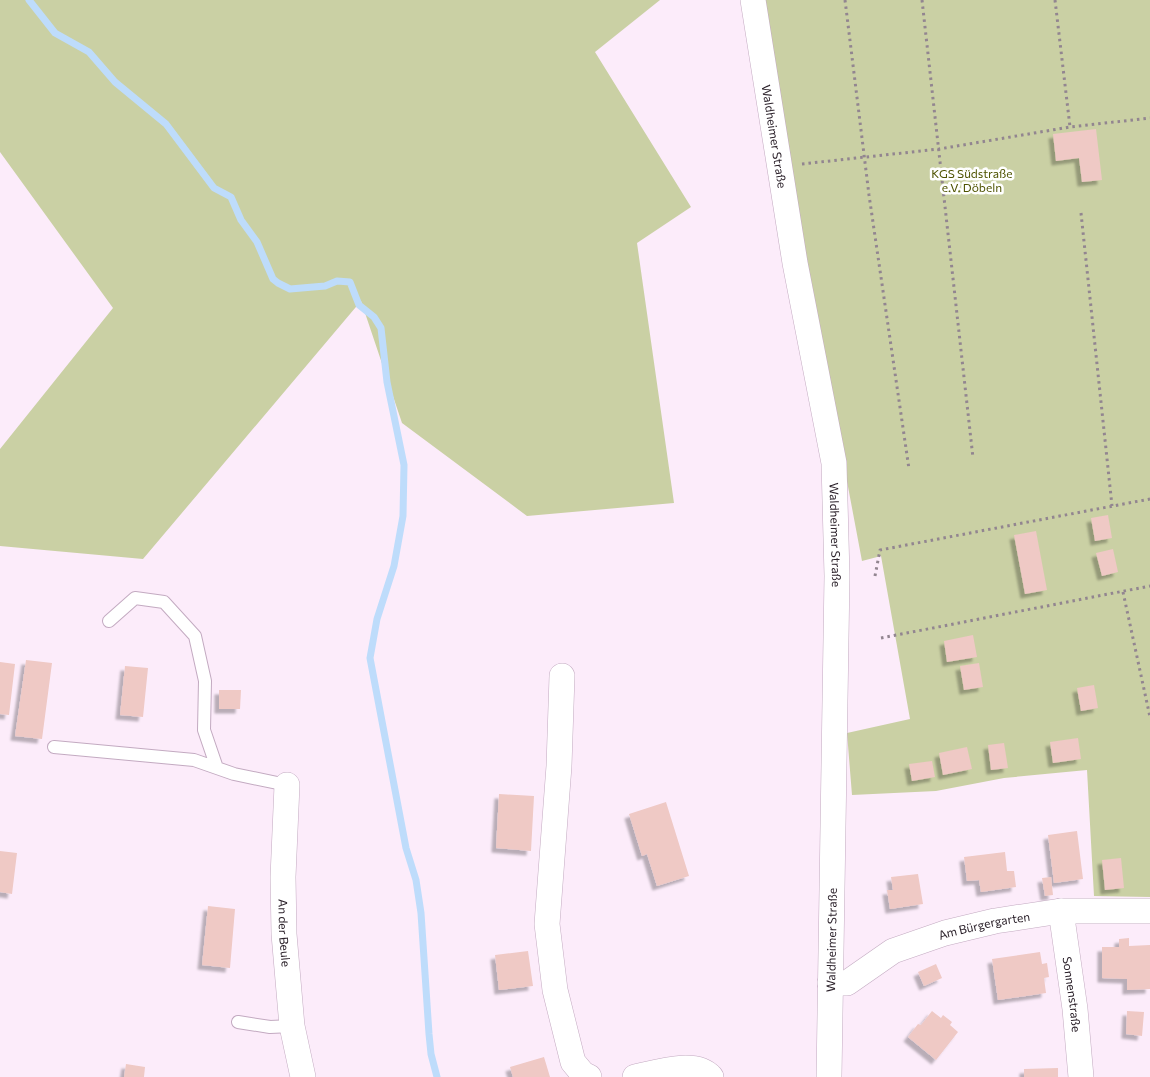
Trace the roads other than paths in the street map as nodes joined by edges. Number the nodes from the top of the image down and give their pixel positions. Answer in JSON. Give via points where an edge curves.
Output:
{"nodes":[{"id":1,"x":753,"y":0,"type":"edge"},
{"id":2,"x":109,"y":621,"type":"dead end"},
{"id":3,"x":562,"y":676,"type":"dead end"},
{"id":4,"x":54,"y":747,"type":"dead end"},
{"id":5,"x":217,"y":768,"type":"junction"},
{"id":6,"x":287,"y":785,"type":"joint"},
{"id":7,"x":1061,"y":911,"type":"junction"},
{"id":8,"x":1150,"y":911,"type":"edge"},
{"id":9,"x":830,"y":983,"type":"junction"},
{"id":10,"x":238,"y":1022,"type":"dead end"},
{"id":11,"x":292,"y":1026,"type":"junction"},
{"id":12,"x":303,"y":1077,"type":"edge"},
{"id":13,"x":589,"y":1077,"type":"edge"},
{"id":14,"x":635,"y":1077,"type":"edge"},
{"id":15,"x":711,"y":1077,"type":"edge"},
{"id":16,"x":829,"y":1077,"type":"edge"},
{"id":17,"x":1081,"y":1077,"type":"edge"}],
"edges":[{"from":1,"to":9,"type":"street","name":"Waldheimer Straße","via":[[816,380],[834,463],[837,538]]},
{"from":2,"to":5,"type":"lane","via":[[135,598],[164,602],[195,636],[205,681],[204,730]]},
{"from":3,"to":13,"type":"street","via":[[547,924],[555,990],[573,1062]]},
{"from":4,"to":5,"type":"lane","via":[[194,760]]},
{"from":5,"to":6,"type":"lane"},
{"from":6,"to":11,"type":"street","name":"An der Beule","via":[[284,934]]},
{"from":7,"to":8,"type":"street","name":"Am Bürgergarten"},
{"from":7,"to":9,"type":"street","name":"Am Bürgergarten","via":[[994,921],[945,933],[893,952],[847,983]]},
{"from":7,"to":17,"type":"street","name":"Sonnenstraße"},
{"from":9,"to":16,"type":"street","name":"Waldheimer Straße"},
{"from":10,"to":11,"type":"lane","via":[[270,1027]]},
{"from":11,"to":12,"type":"street","name":"An der Beule"},
{"from":14,"to":15,"type":"street","via":[[686,1068]]}]}
